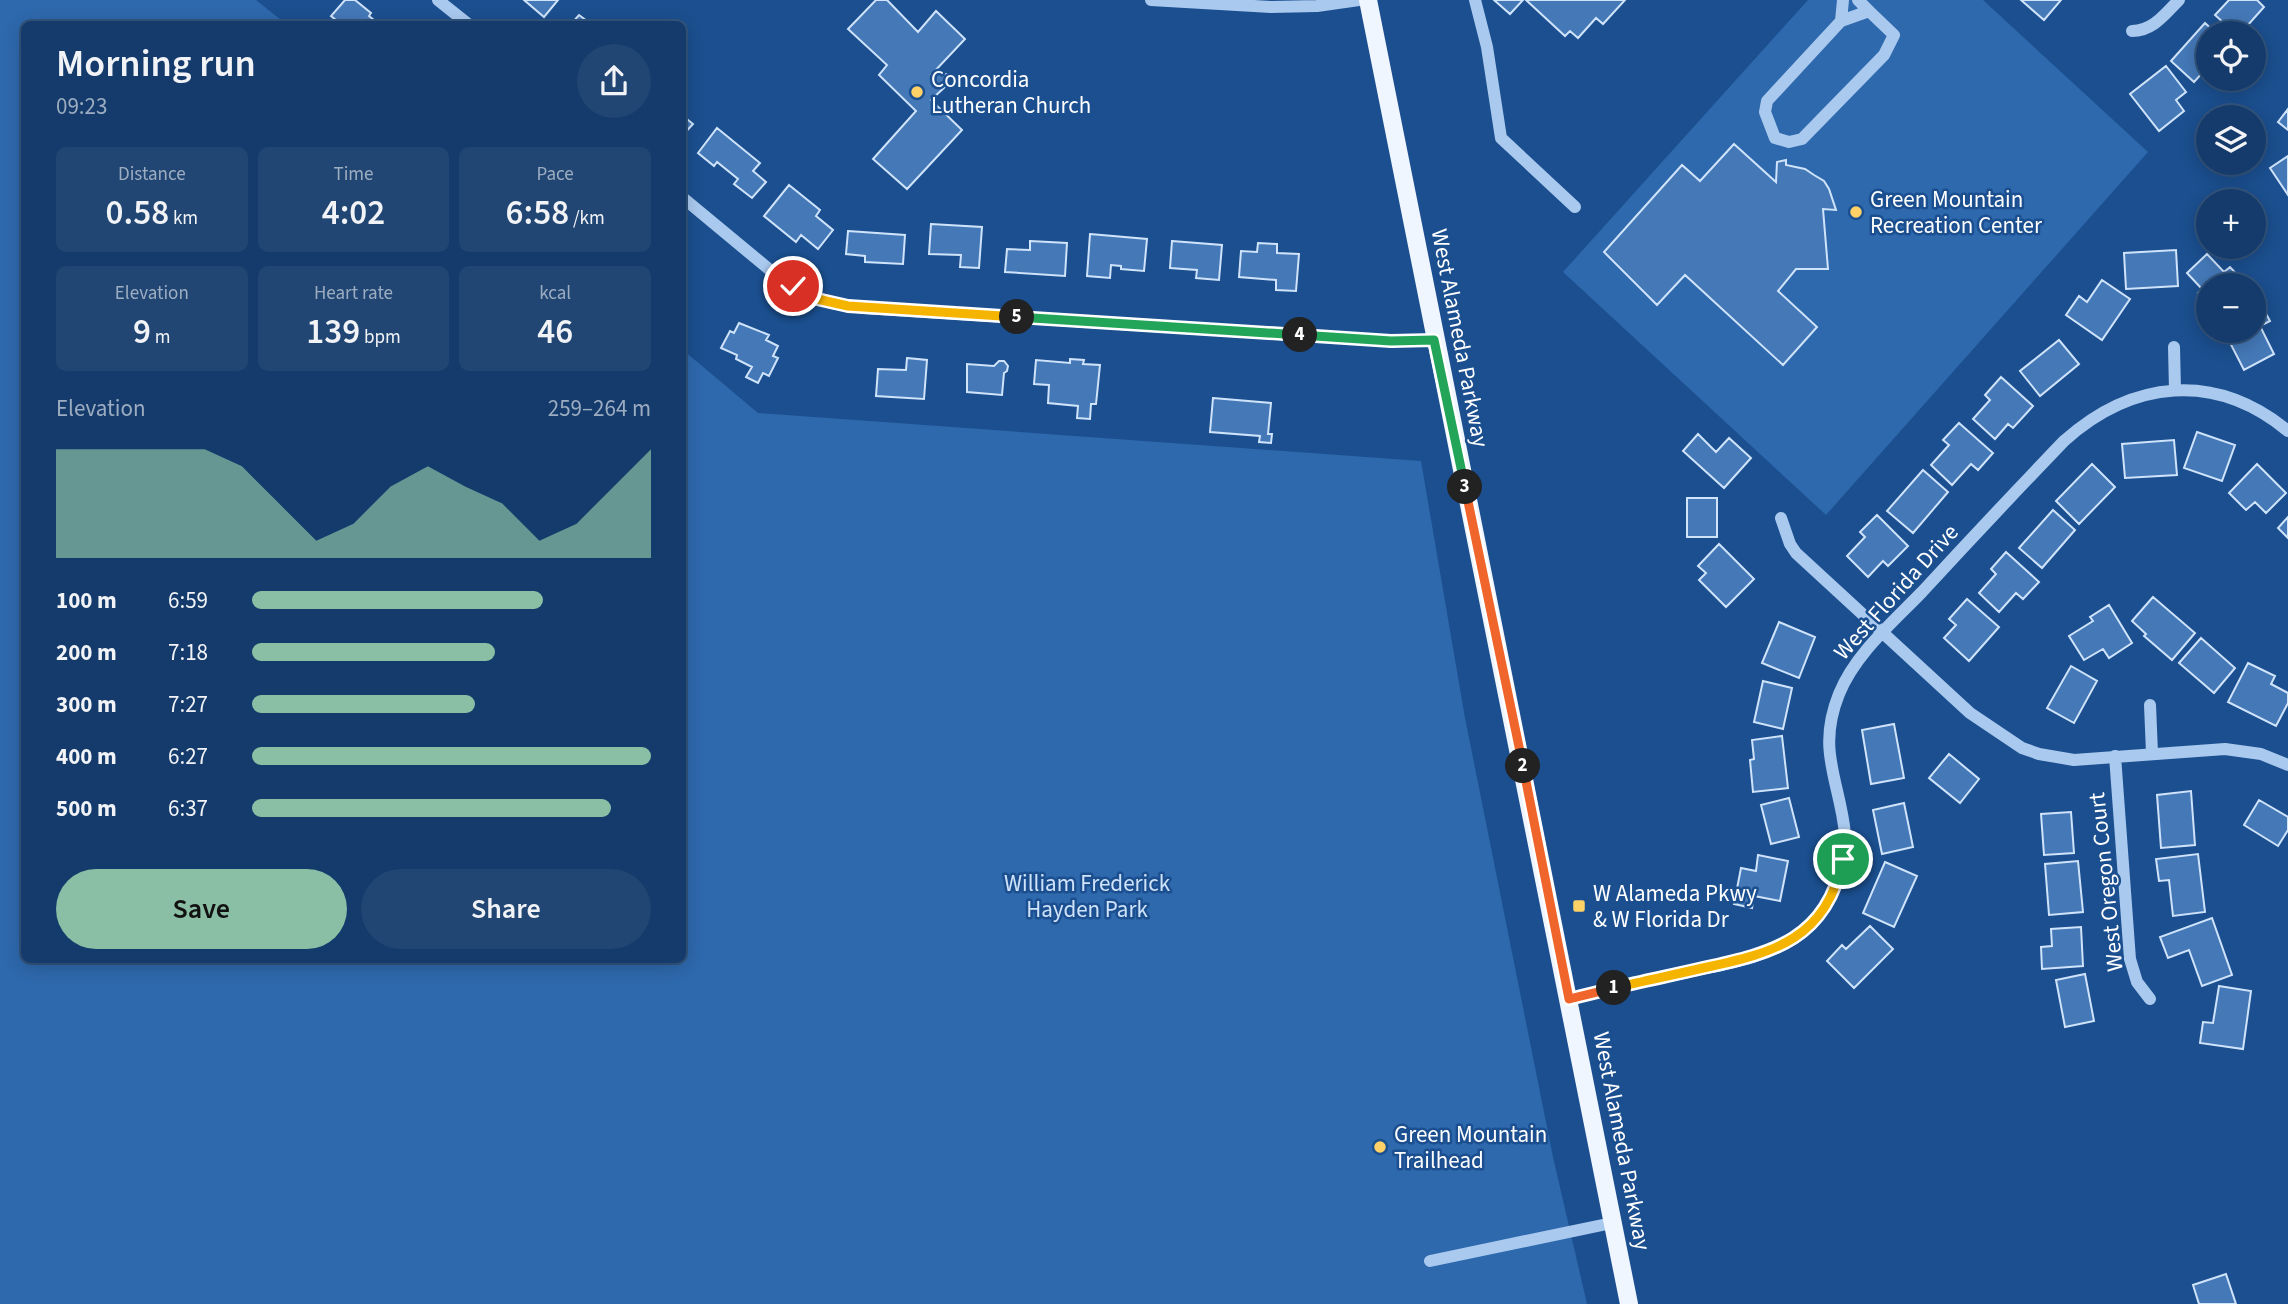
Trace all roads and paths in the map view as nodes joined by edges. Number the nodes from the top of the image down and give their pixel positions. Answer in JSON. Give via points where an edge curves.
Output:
{"nodes":[{"id":1,"x":438,"y":0,"type":"edge"},
{"id":2,"x":1151,"y":0,"type":"edge"},
{"id":3,"x":1359,"y":0,"type":"edge"},
{"id":4,"x":1368,"y":0,"type":"edge"},
{"id":5,"x":1475,"y":0,"type":"edge"},
{"id":6,"x":1843,"y":0,"type":"edge"},
{"id":7,"x":1858,"y":0,"type":"edge"},
{"id":8,"x":2179,"y":0,"type":"edge"},
{"id":9,"x":1869,"y":11,"type":"junction"},
{"id":10,"x":464,"y":21,"type":"edge"},
{"id":11,"x":1841,"y":21,"type":"junction"},
{"id":12,"x":2132,"y":31,"type":"dead end"},
{"id":13,"x":686,"y":200,"type":"edge"},
{"id":14,"x":1575,"y":207,"type":"dead end"},
{"id":15,"x":1434,"y":340,"type":"junction"},
{"id":16,"x":2174,"y":347,"type":"dead end"},
{"id":17,"x":2175,"y":390,"type":"junction"},
{"id":18,"x":2288,"y":431,"type":"edge"},
{"id":19,"x":1782,"y":518,"type":"dead end"},
{"id":20,"x":1882,"y":633,"type":"junction"},
{"id":21,"x":2150,"y":705,"type":"dead end"},
{"id":22,"x":2151,"y":753,"type":"junction"},
{"id":23,"x":2115,"y":756,"type":"junction"},
{"id":24,"x":2288,"y":765,"type":"edge"},
{"id":25,"x":1569,"y":999,"type":"junction"},
{"id":26,"x":2150,"y":999,"type":"dead end"},
{"id":27,"x":1612,"y":1223,"type":"junction"},
{"id":28,"x":1430,"y":1261,"type":"dead end"},
{"id":29,"x":1629,"y":1304,"type":"edge"}],
"edges":[{"from":1,"to":10,"type":"street"},
{"from":2,"to":3,"type":"street","via":[[1270,7]]},
{"from":4,"to":15,"type":"main road","name":"West Alameda Parkway"},
{"from":5,"to":14,"type":"street","via":[[1501,138]]},
{"from":6,"to":11,"type":"street"},
{"from":7,"to":9,"type":"street"},
{"from":8,"to":12,"type":"street","via":[[2150,28]]},
{"from":9,"to":11,"type":"street"},
{"from":9,"to":11,"type":"street","via":[[1894,35],[1884,55],[1802,139],[1775,138],[1765,112],[1767,101]]},
{"from":13,"to":15,"type":"street","via":[[783,279],[832,303],[1391,341]]},
{"from":15,"to":25,"type":"main road","name":"West Alameda Parkway"},
{"from":16,"to":17,"type":"street"},
{"from":17,"to":18,"type":"street","name":"West Florida Drive","via":[[2236,399]]},
{"from":17,"to":20,"type":"street","name":"West Florida Drive","via":[[2106,409],[2081,425]]},
{"from":19,"to":20,"type":"street","via":[[1796,553]]},
{"from":20,"to":23,"type":"street","via":[[1970,713],[2022,748],[2066,759]]},
{"from":20,"to":25,"type":"street","name":"West Florida Drive","via":[[1848,676],[1833,712],[1829,752],[1845,836],[1840,876],[1823,910],[1796,937],[1762,954]]},
{"from":21,"to":22,"type":"street"},
{"from":22,"to":23,"type":"street"},
{"from":22,"to":24,"type":"street","via":[[2233,750]]},
{"from":23,"to":26,"type":"street","name":"West Oregon Court","via":[[2130,959],[2137,982]]},
{"from":25,"to":27,"type":"main road","name":"West Alameda Parkway"},
{"from":27,"to":28,"type":"street"},
{"from":27,"to":29,"type":"main road","name":"West Alameda Parkway"}]}
